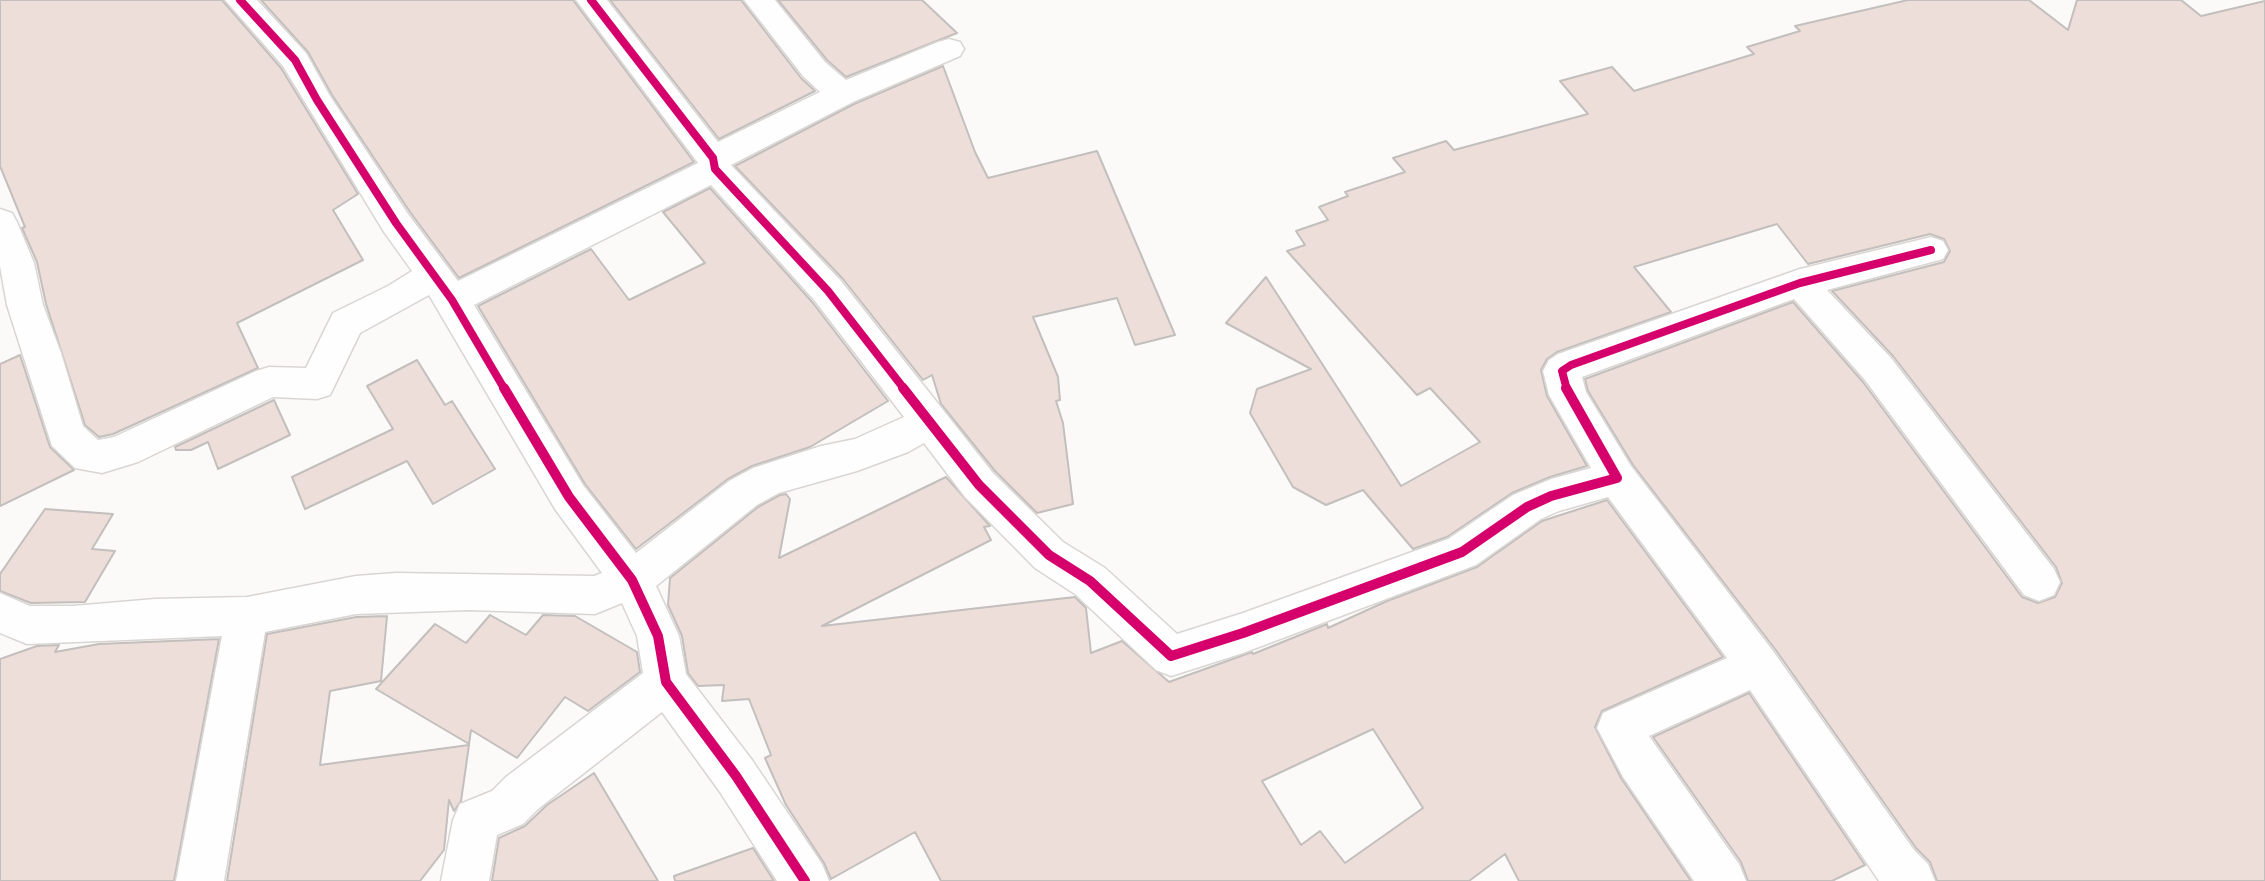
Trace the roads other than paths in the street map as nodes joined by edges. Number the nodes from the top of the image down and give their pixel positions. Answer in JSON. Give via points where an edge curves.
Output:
{"nodes":[{"id":1,"x":240,"y":0,"type":"edge"},
{"id":2,"x":591,"y":0,"type":"edge"},
{"id":3,"x":759,"y":0,"type":"edge"},
{"id":4,"x":949,"y":49,"type":"dead end"},
{"id":5,"x":842,"y":94,"type":"junction"},
{"id":6,"x":714,"y":163,"type":"junction"},
{"id":7,"x":0,"y":222,"type":"edge"},
{"id":8,"x":1931,"y":250,"type":"dead end"},
{"id":9,"x":1800,"y":282,"type":"junction"},
{"id":10,"x":443,"y":287,"type":"junction"},
{"id":11,"x":928,"y":422,"type":"junction"},
{"id":12,"x":1617,"y":478,"type":"junction"},
{"id":13,"x":632,"y":580,"type":"junction"},
{"id":14,"x":2039,"y":582,"type":"dead end"},
{"id":15,"x":0,"y":612,"type":"edge"},
{"id":16,"x":247,"y":616,"type":"junction"},
{"id":17,"x":1758,"y":665,"type":"junction"},
{"id":18,"x":666,"y":682,"type":"junction"},
{"id":19,"x":1894,"y":876,"type":"edge"},
{"id":20,"x":200,"y":881,"type":"edge"},
{"id":21,"x":465,"y":881,"type":"edge"},
{"id":22,"x":805,"y":881,"type":"edge"},
{"id":23,"x":1722,"y":881,"type":"edge"}],
"edges":[{"from":1,"to":10,"type":"street","via":[[295,60],[396,223]]},
{"from":2,"to":6,"type":"street"},
{"from":3,"to":5,"type":"street","via":[[814,69]]},
{"from":4,"to":5,"type":"street"},
{"from":5,"to":6,"type":"street"},
{"from":6,"to":10,"type":"street"},
{"from":6,"to":11,"type":"street","via":[[828,291]]},
{"from":7,"to":10,"type":"street","via":[[17,263],[25,305],[66,435],[89,456],[124,450],[269,382],[317,384],[346,323],[401,296]]},
{"from":8,"to":9,"type":"street"},
{"from":9,"to":12,"type":"street","via":[[1562,371],[1567,395]]},
{"from":9,"to":14,"type":"street","via":[[1878,369]]},
{"from":10,"to":13,"type":"street","via":[[569,496]]},
{"from":11,"to":12,"type":"street","via":[[1031,539],[1090,581],[1171,656],[1450,556],[1550,496]]},
{"from":11,"to":13,"type":"street","via":[[894,441],[755,487]]},
{"from":12,"to":17,"type":"street"},
{"from":13,"to":16,"type":"street","via":[[595,595],[396,592]]},
{"from":13,"to":18,"type":"street","via":[[658,636]]},
{"from":15,"to":16,"type":"street","via":[[27,625]]},
{"from":16,"to":20,"type":"street"},
{"from":17,"to":19,"type":"street"},
{"from":17,"to":23,"type":"street","via":[[1619,728]]},
{"from":18,"to":21,"type":"street","via":[[507,808],[476,820]]},
{"from":18,"to":22,"type":"street","via":[[736,776]]}]}
